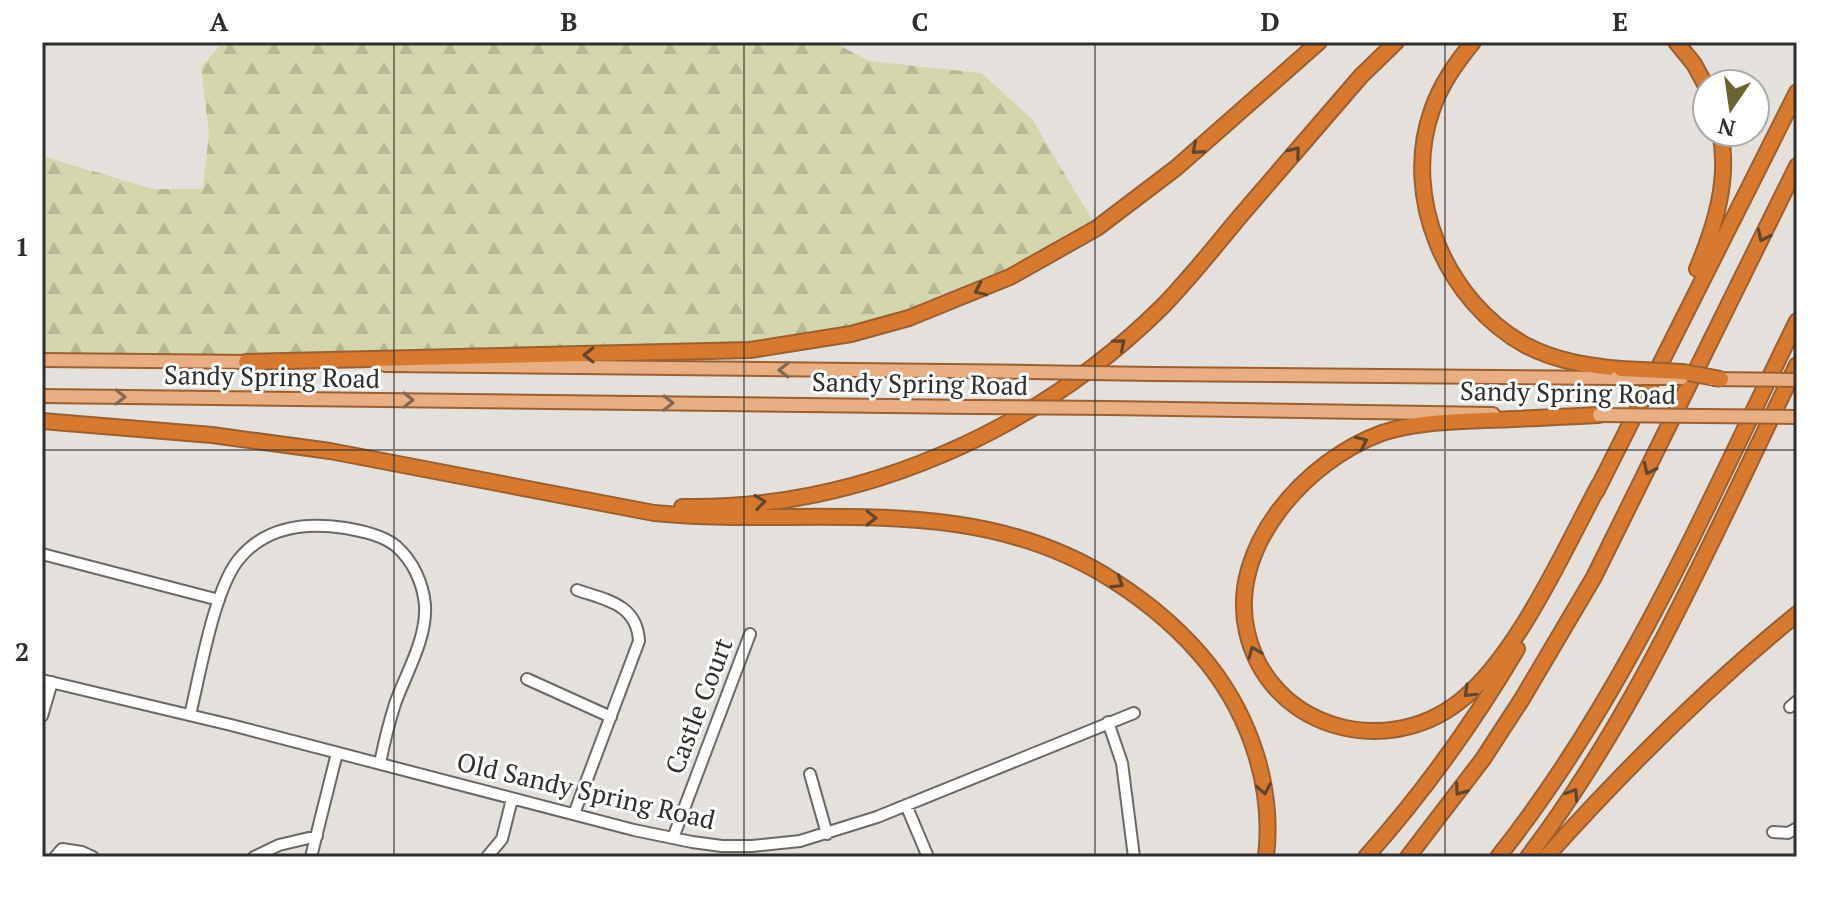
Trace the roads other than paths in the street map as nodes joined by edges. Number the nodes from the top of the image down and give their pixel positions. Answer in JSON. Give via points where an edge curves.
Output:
{"nodes":[{"id":1,"x":1319,"y":42,"type":"edge"},
{"id":2,"x":1396,"y":42,"type":"edge"},
{"id":3,"x":1473,"y":42,"type":"edge"},
{"id":4,"x":1676,"y":42,"type":"edge"},
{"id":5,"x":1696,"y":68,"type":"edge"},
{"id":6,"x":1797,"y":92,"type":"edge"},
{"id":7,"x":1721,"y":148,"type":"edge"},
{"id":8,"x":1797,"y":166,"type":"edge"},
{"id":9,"x":1797,"y":321,"type":"edge"},
{"id":10,"x":42,"y":360,"type":"edge"},
{"id":11,"x":246,"y":362,"type":"junction"},
{"id":12,"x":1797,"y":365,"type":"edge"},
{"id":13,"x":1618,"y":373,"type":"junction"},
{"id":14,"x":1721,"y":379,"type":"joint"},
{"id":15,"x":1797,"y":380,"type":"edge"},
{"id":16,"x":1643,"y":395,"type":"junction"},
{"id":17,"x":42,"y":396,"type":"edge"},
{"id":18,"x":1599,"y":415,"type":"junction"},
{"id":19,"x":1797,"y":417,"type":"edge"},
{"id":20,"x":42,"y":421,"type":"edge"},
{"id":21,"x":1599,"y":485,"type":"junction"},
{"id":22,"x":570,"y":499,"type":"junction"},
{"id":23,"x":42,"y":554,"type":"edge"},
{"id":24,"x":577,"y":590,"type":"dead end"},
{"id":25,"x":219,"y":600,"type":"junction"},
{"id":26,"x":1797,"y":614,"type":"edge"},
{"id":27,"x":750,"y":634,"type":"dead end"},
{"id":28,"x":527,"y":679,"type":"dead end"},
{"id":29,"x":47,"y":681,"type":"edge"},
{"id":30,"x":1134,"y":713,"type":"dead end"},
{"id":31,"x":190,"y":715,"type":"junction"},
{"id":32,"x":42,"y":716,"type":"edge"},
{"id":33,"x":611,"y":717,"type":"junction"},
{"id":34,"x":1108,"y":722,"type":"junction"},
{"id":35,"x":337,"y":753,"type":"junction"},
{"id":36,"x":380,"y":763,"type":"junction"},
{"id":37,"x":810,"y":774,"type":"dead end"},
{"id":38,"x":512,"y":799,"type":"junction"},
{"id":39,"x":906,"y":805,"type":"junction"},
{"id":40,"x":574,"y":814,"type":"junction"},
{"id":41,"x":1797,"y":828,"type":"edge"},
{"id":42,"x":1773,"y":832,"type":"dead end"},
{"id":43,"x":827,"y":834,"type":"junction"},
{"id":44,"x":317,"y":836,"type":"junction"},
{"id":45,"x":673,"y":838,"type":"junction"},
{"id":46,"x":774,"y":851,"type":"edge"},
{"id":47,"x":55,"y":857,"type":"edge"},
{"id":48,"x":93,"y":857,"type":"edge"},
{"id":49,"x":254,"y":857,"type":"edge"},
{"id":50,"x":311,"y":857,"type":"edge"},
{"id":51,"x":487,"y":857,"type":"edge"},
{"id":52,"x":928,"y":857,"type":"edge"},
{"id":53,"x":1134,"y":857,"type":"edge"},
{"id":54,"x":1266,"y":857,"type":"edge"},
{"id":55,"x":1366,"y":857,"type":"edge"},
{"id":56,"x":1408,"y":857,"type":"edge"},
{"id":57,"x":1498,"y":857,"type":"edge"},
{"id":58,"x":1528,"y":857,"type":"edge"},
{"id":59,"x":1546,"y":857,"type":"edge"}],
"edges":[{"from":1,"to":11,"type":"highway","one_way":true,"via":[[1176,168],[1097,228],[1010,277],[909,318],[851,334],[750,350]]},
{"from":22,"to":2,"type":"highway","one_way":true,"via":[[694,508],[783,500],[836,490],[925,462],[1017,418],[1084,373],[1163,305]]},
{"from":3,"to":13,"type":"highway","via":[[1440,89],[1425,141],[1424,196],[1439,249],[1477,306],[1526,345]]},
{"from":4,"to":5,"type":"highway"},
{"from":6,"to":16,"type":"highway"},
{"from":7,"to":16,"type":"highway","via":[[1721,195],[1714,226]]},
{"from":8,"to":56,"type":"highway","one_way":true,"via":[[1594,577],[1515,711]]},
{"from":9,"to":57,"type":"highway","via":[[1620,674]]},
{"from":10,"to":11,"type":"main road","name":"Sandy Spring Road"},
{"from":13,"to":11,"type":"main road","name":"Sandy Spring Road","one_way":true,"bridge":true,"via":[[1152,374]]},
{"from":58,"to":12,"type":"highway","one_way":true,"via":[[1642,681]]},
{"from":13,"to":14,"type":"highway","bridge":true,"via":[[1683,372]]},
{"from":14,"to":15,"type":"main road","bridge":true},
{"from":16,"to":21,"type":"highway"},
{"from":17,"to":18,"type":"main road","name":"Sandy Spring Road","one_way":true,"bridge":true},
{"from":18,"to":19,"type":"main road","name":"Sandy Spring Road","bridge":true},
{"from":21,"to":18,"type":"highway","one_way":true,"via":[[1501,658],[1438,716],[1391,732],[1347,730],[1291,704],[1262,670],[1246,631],[1252,565],[1286,500],[1319,467],[1360,442],[1403,427]]},
{"from":20,"to":22,"type":"highway","via":[[305,447]]},
{"from":21,"to":55,"type":"highway","via":[[1557,576],[1494,687]]},
{"from":22,"to":54,"type":"highway","one_way":true,"via":[[694,517],[953,522],[1029,539],[1080,560],[1159,613],[1196,648],[1228,691],[1260,768]]},
{"from":23,"to":25,"type":"street"},
{"from":24,"to":33,"type":"street","via":[[623,606],[638,631]]},
{"from":25,"to":31,"type":"street"},
{"from":25,"to":36,"type":"street","via":[[240,558],[281,530],[331,526],[372,534],[396,546],[419,579],[425,616]]},
{"from":26,"to":59,"type":"highway","via":[[1644,751]]},
{"from":27,"to":45,"type":"street","name":"Castle Court"},
{"from":28,"to":33,"type":"street"},
{"from":29,"to":31,"type":"street","name":"Old Sandy Spring Road"},
{"from":29,"to":32,"type":"street"},
{"from":30,"to":34,"type":"street","name":"Old Sandy Spring Road"},
{"from":31,"to":35,"type":"street","name":"Old Sandy Spring Road"},
{"from":33,"to":40,"type":"street"},
{"from":34,"to":39,"type":"street","name":"Old Sandy Spring Road"},
{"from":34,"to":53,"type":"street","via":[[1122,763]]},
{"from":35,"to":36,"type":"street","name":"Old Sandy Spring Road"},
{"from":35,"to":44,"type":"street"},
{"from":36,"to":38,"type":"street","name":"Old Sandy Spring Road"},
{"from":37,"to":43,"type":"street"},
{"from":38,"to":40,"type":"street","name":"Old Sandy Spring Road"},
{"from":38,"to":51,"type":"street","via":[[502,839]]},
{"from":39,"to":43,"type":"street","name":"Old Sandy Spring Road"},
{"from":39,"to":52,"type":"street"},
{"from":40,"to":45,"type":"street","name":"Old Sandy Spring Road"},
{"from":41,"to":42,"type":"street"},
{"from":43,"to":46,"type":"street","name":"Old Sandy Spring Road"},
{"from":44,"to":49,"type":"street"},
{"from":44,"to":50,"type":"street"},
{"from":45,"to":46,"type":"street","name":"Old Sandy Spring Road"},
{"from":47,"to":48,"type":"street","via":[[62,849]]}]}
